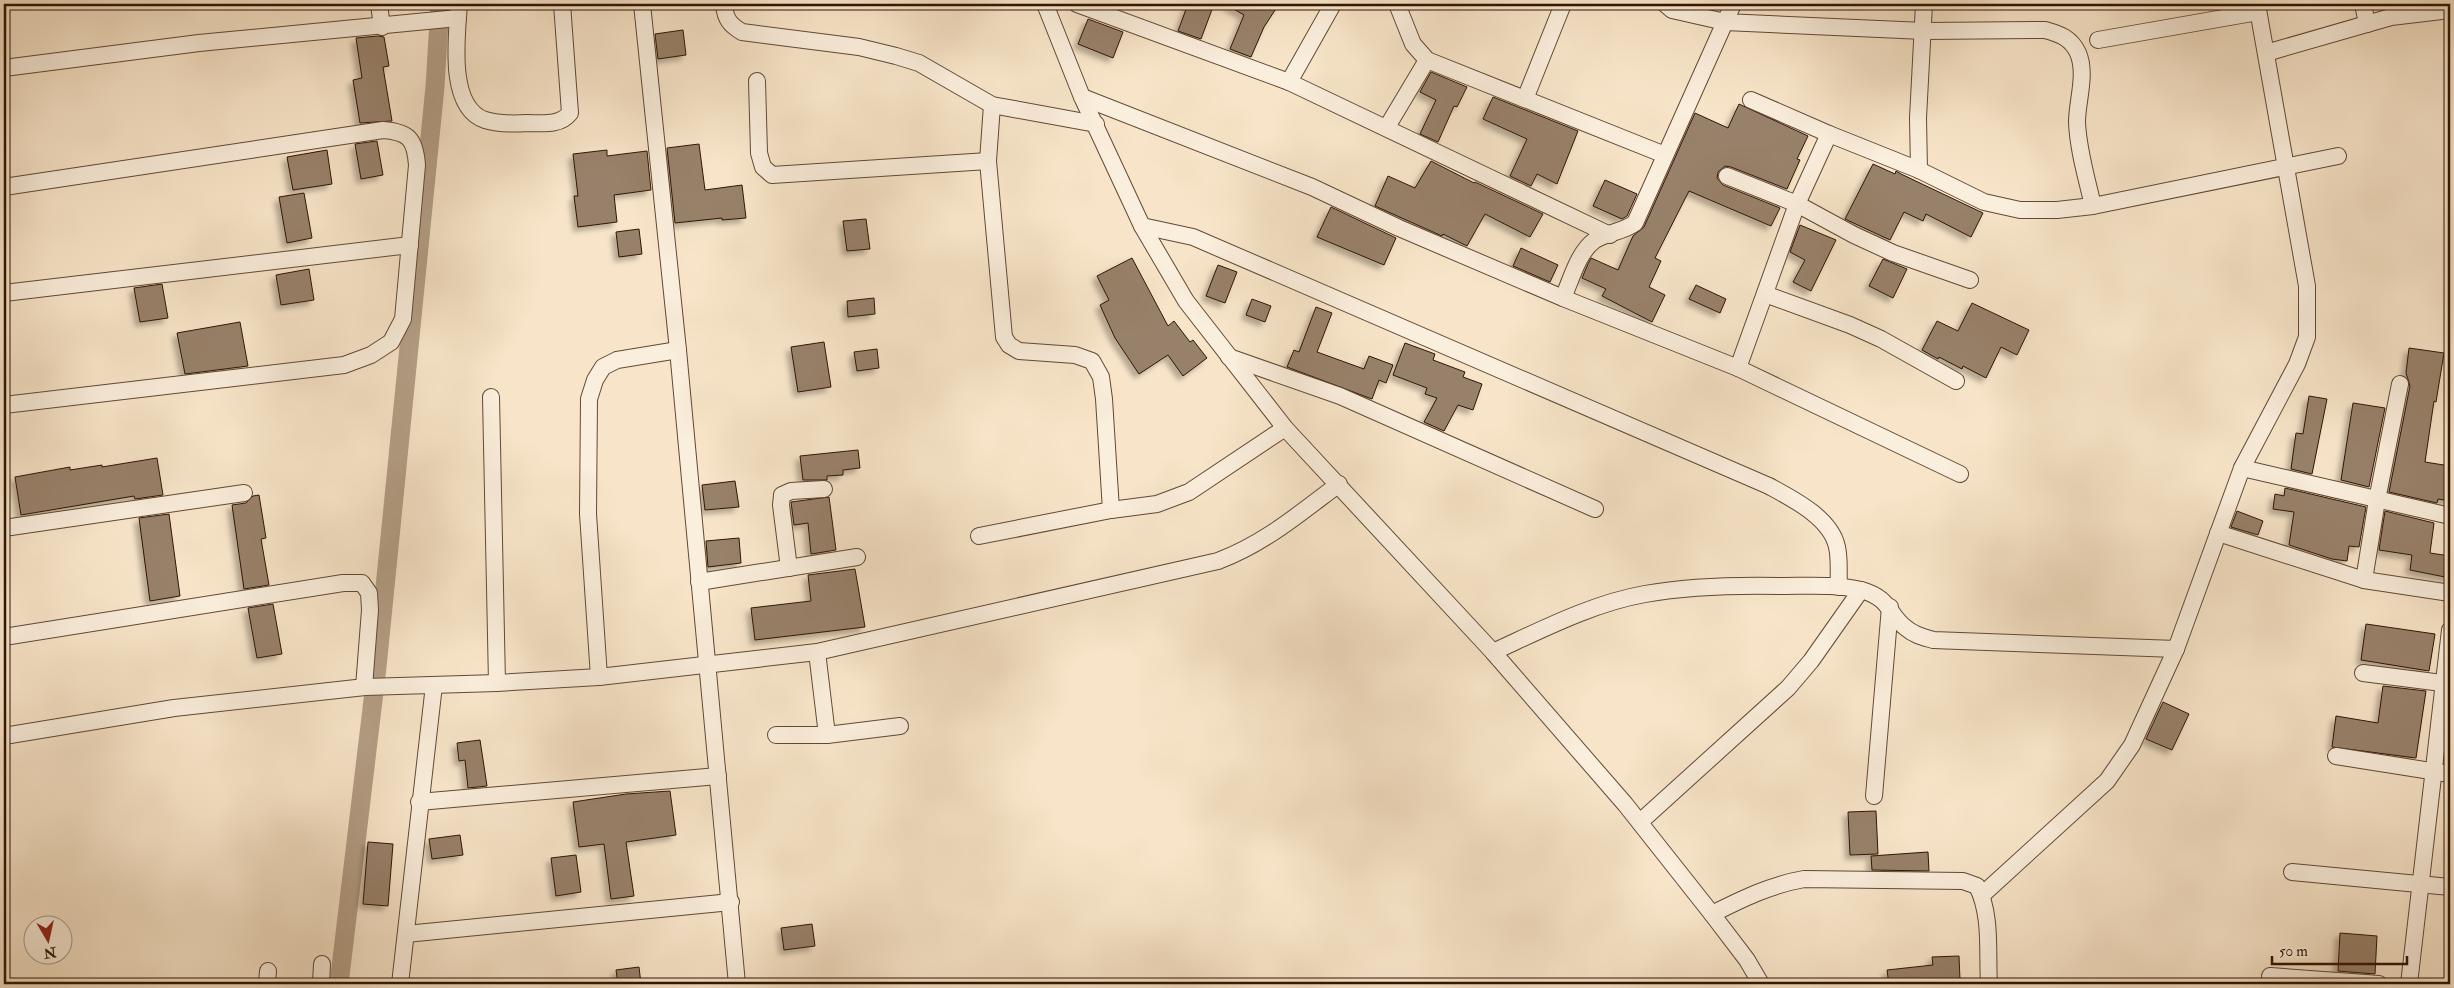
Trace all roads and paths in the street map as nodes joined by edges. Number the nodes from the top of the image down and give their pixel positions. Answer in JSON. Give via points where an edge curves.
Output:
{"nodes":[{"id":1,"x":379,"y":4,"type":"edge"},
{"id":2,"x":562,"y":4,"type":"edge"},
{"id":3,"x":642,"y":4,"type":"edge"},
{"id":4,"x":724,"y":4,"type":"edge"},
{"id":5,"x":1046,"y":4,"type":"edge"},
{"id":6,"x":1077,"y":4,"type":"edge"},
{"id":7,"x":1333,"y":4,"type":"edge"},
{"id":8,"x":1397,"y":4,"type":"edge"},
{"id":9,"x":1563,"y":4,"type":"edge"},
{"id":10,"x":1665,"y":4,"type":"edge"},
{"id":11,"x":1733,"y":4,"type":"edge"},
{"id":12,"x":1924,"y":4,"type":"edge"},
{"id":13,"x":2363,"y":4,"type":"edge"},
{"id":14,"x":1097,"y":8,"type":"edge"},
{"id":15,"x":2258,"y":8,"type":"edge"},
{"id":16,"x":2450,"y":10,"type":"edge"},
{"id":17,"x":458,"y":13,"type":"edge"},
{"id":18,"x":1725,"y":22,"type":"junction"},
{"id":19,"x":2367,"y":24,"type":"junction"},
{"id":20,"x":382,"y":27,"type":"junction"},
{"id":21,"x":1924,"y":31,"type":"junction"},
{"id":22,"x":2098,"y":40,"type":"dead end"},
{"id":23,"x":2266,"y":53,"type":"junction"},
{"id":24,"x":1427,"y":60,"type":"junction"},
{"id":25,"x":4,"y":68,"type":"edge"},
{"id":26,"x":757,"y":81,"type":"dead end"},
{"id":27,"x":1289,"y":82,"type":"junction"},
{"id":28,"x":1082,"y":97,"type":"junction"},
{"id":29,"x":1525,"y":99,"type":"junction"},
{"id":30,"x":1751,"y":100,"type":"dead end"},
{"id":31,"x":992,"y":105,"type":"junction"},
{"id":32,"x":1096,"y":124,"type":"junction"},
{"id":33,"x":1387,"y":127,"type":"junction"},
{"id":34,"x":1829,"y":134,"type":"junction"},
{"id":35,"x":1665,"y":155,"type":"junction"},
{"id":36,"x":2338,"y":156,"type":"dead end"},
{"id":37,"x":988,"y":161,"type":"junction"},
{"id":38,"x":2286,"y":167,"type":"junction"},
{"id":39,"x":1919,"y":170,"type":"junction"},
{"id":40,"x":1727,"y":176,"type":"dead end"},
{"id":41,"x":4,"y":187,"type":"edge"},
{"id":42,"x":1797,"y":204,"type":"junction"},
{"id":43,"x":2092,"y":206,"type":"junction"},
{"id":44,"x":1142,"y":226,"type":"junction"},
{"id":45,"x":1610,"y":235,"type":"junction"},
{"id":46,"x":410,"y":245,"type":"junction"},
{"id":47,"x":1970,"y":280,"type":"dead end"},
{"id":48,"x":4,"y":293,"type":"edge"},
{"id":49,"x":1765,"y":294,"type":"junction"},
{"id":50,"x":1563,"y":298,"type":"junction"},
{"id":51,"x":678,"y":350,"type":"junction"},
{"id":52,"x":1229,"y":357,"type":"junction"},
{"id":53,"x":1738,"y":368,"type":"junction"},
{"id":54,"x":1956,"y":381,"type":"dead end"},
{"id":55,"x":2400,"y":384,"type":"dead end"},
{"id":56,"x":491,"y":397,"type":"dead end"},
{"id":57,"x":4,"y":405,"type":"edge"},
{"id":58,"x":1285,"y":428,"type":"junction"},
{"id":59,"x":2242,"y":468,"type":"junction"},
{"id":60,"x":1960,"y":474,"type":"dead end"},
{"id":61,"x":1339,"y":484,"type":"junction"},
{"id":62,"x":824,"y":489,"type":"dead end"},
{"id":63,"x":244,"y":493,"type":"dead end"},
{"id":64,"x":2377,"y":500,"type":"junction"},
{"id":65,"x":1595,"y":509,"type":"dead end"},
{"id":66,"x":1111,"y":510,"type":"junction"},
{"id":67,"x":2450,"y":516,"type":"edge"},
{"id":68,"x":4,"y":528,"type":"edge"},
{"id":69,"x":2218,"y":533,"type":"junction"},
{"id":70,"x":979,"y":536,"type":"dead end"},
{"id":71,"x":857,"y":558,"type":"dead end"},
{"id":72,"x":790,"y":568,"type":"junction"},
{"id":73,"x":2364,"y":580,"type":"junction"},
{"id":74,"x":699,"y":582,"type":"junction"},
{"id":75,"x":1839,"y":587,"type":"junction"},
{"id":76,"x":1861,"y":590,"type":"junction"},
{"id":77,"x":2450,"y":593,"type":"edge"},
{"id":78,"x":1890,"y":607,"type":"junction"},
{"id":79,"x":2450,"y":630,"type":"edge"},
{"id":80,"x":4,"y":637,"type":"edge"},
{"id":81,"x":2176,"y":649,"type":"junction"},
{"id":82,"x":817,"y":652,"type":"junction"},
{"id":83,"x":1493,"y":652,"type":"junction"},
{"id":84,"x":707,"y":663,"type":"junction"},
{"id":85,"x":2363,"y":673,"type":"dead end"},
{"id":86,"x":599,"y":677,"type":"junction"},
{"id":87,"x":497,"y":683,"type":"junction"},
{"id":88,"x":2447,"y":683,"type":"edge"},
{"id":89,"x":434,"y":685,"type":"junction"},
{"id":90,"x":365,"y":687,"type":"junction"},
{"id":91,"x":900,"y":726,"type":"dead end"},
{"id":92,"x":827,"y":735,"type":"junction"},
{"id":93,"x":4,"y":736,"type":"edge"},
{"id":94,"x":776,"y":736,"type":"dead end"},
{"id":95,"x":2336,"y":756,"type":"dead end"},
{"id":96,"x":2433,"y":772,"type":"junction"},
{"id":97,"x":2450,"y":774,"type":"edge"},
{"id":98,"x":718,"y":776,"type":"junction"},
{"id":99,"x":1874,"y":796,"type":"dead end"},
{"id":100,"x":419,"y":802,"type":"junction"},
{"id":101,"x":1640,"y":822,"type":"junction"},
{"id":102,"x":2292,"y":872,"type":"dead end"},
{"id":103,"x":2420,"y":884,"type":"junction"},
{"id":104,"x":2450,"y":887,"type":"edge"},
{"id":105,"x":1982,"y":895,"type":"junction"},
{"id":106,"x":731,"y":902,"type":"junction"},
{"id":107,"x":1712,"y":914,"type":"junction"},
{"id":108,"x":406,"y":934,"type":"junction"},
{"id":109,"x":322,"y":964,"type":"dead end"},
{"id":110,"x":2270,"y":976,"type":"dead end"},
{"id":111,"x":321,"y":984,"type":"edge"},
{"id":112,"x":400,"y":984,"type":"edge"},
{"id":113,"x":737,"y":984,"type":"edge"},
{"id":114,"x":1761,"y":984,"type":"edge"},
{"id":115,"x":1989,"y":984,"type":"edge"},
{"id":116,"x":2379,"y":984,"type":"edge"},
{"id":117,"x":2409,"y":984,"type":"edge"}],
"edges":[{"from":1,"to":20,"type":"street"},
{"from":2,"to":17,"type":"street","via":[[570,113],[565,119],[553,123],[504,124],[483,120],[471,110],[462,98],[457,79]]},
{"from":3,"to":51,"type":"street"},
{"from":4,"to":31,"type":"street","via":[[730,24],[742,32],[896,56],[919,63]]},
{"from":5,"to":28,"type":"street"},
{"from":6,"to":14,"type":"street"},
{"from":7,"to":27,"type":"street"},
{"from":8,"to":24,"type":"street","via":[[1413,44]]},
{"from":9,"to":29,"type":"street"},
{"from":10,"to":18,"type":"street","via":[[1672,10]]},
{"from":11,"to":18,"type":"street"},
{"from":12,"to":21,"type":"street"},
{"from":13,"to":19,"type":"street"},
{"from":14,"to":27,"type":"street"},
{"from":15,"to":22,"type":"street"},
{"from":15,"to":23,"type":"street"},
{"from":16,"to":19,"type":"street","via":[[2392,17]]},
{"from":17,"to":20,"type":"street"},
{"from":18,"to":21,"type":"street"},
{"from":18,"to":35,"type":"street"},
{"from":19,"to":23,"type":"street"},
{"from":20,"to":25,"type":"street","via":[[199,43]]},
{"from":21,"to":39,"type":"street","via":[[1918,118]]},
{"from":21,"to":43,"type":"street","via":[[2045,30],[2061,34],[2072,43],[2079,55],[2081,73],[2077,122]]},
{"from":23,"to":38,"type":"street"},
{"from":24,"to":29,"type":"street"},
{"from":24,"to":33,"type":"street"},
{"from":26,"to":37,"type":"street","via":[[758,153],[763,167],[772,175]]},
{"from":27,"to":33,"type":"street"},
{"from":28,"to":32,"type":"street"},
{"from":28,"to":50,"type":"street","via":[[1312,187]]},
{"from":29,"to":35,"type":"street"},
{"from":30,"to":34,"type":"street"},
{"from":31,"to":32,"type":"street"},
{"from":31,"to":37,"type":"street"},
{"from":32,"to":44,"type":"street"},
{"from":33,"to":45,"type":"street"},
{"from":34,"to":39,"type":"street"},
{"from":34,"to":42,"type":"street"},
{"from":35,"to":45,"type":"street","via":[[1635,223]]},
{"from":36,"to":38,"type":"street"},
{"from":37,"to":66,"type":"street","via":[[1004,337],[1019,351],[1075,355],[1092,360],[1101,377],[1104,399]]},
{"from":38,"to":43,"type":"street"},
{"from":38,"to":59,"type":"street","via":[[2308,286],[2306,337],[2297,364]]},
{"from":39,"to":43,"type":"street","via":[[1984,202],[2020,210]]},
{"from":40,"to":42,"type":"street"},
{"from":41,"to":46,"type":"street","via":[[383,130],[399,132],[410,138],[416,150]]},
{"from":42,"to":47,"type":"street","via":[[1893,253]]},
{"from":42,"to":49,"type":"street"},
{"from":44,"to":52,"type":"street","via":[[1186,301]]},
{"from":44,"to":75,"type":"street","via":[[1193,237],[1769,486],[1795,500],[1824,523],[1832,534],[1837,548]]},
{"from":45,"to":50,"type":"street","via":[[1596,239],[1585,250]]},
{"from":46,"to":48,"type":"street"},
{"from":46,"to":57,"type":"street","via":[[403,319],[391,342],[371,355],[344,365]]},
{"from":49,"to":53,"type":"street"},
{"from":49,"to":54,"type":"street","via":[[1858,328]]},
{"from":50,"to":53,"type":"street"},
{"from":51,"to":74,"type":"street"},
{"from":51,"to":86,"type":"street","via":[[617,360],[603,367],[589,399],[588,514]]},
{"from":52,"to":58,"type":"street"},
{"from":52,"to":65,"type":"street","via":[[1340,396]]},
{"from":53,"to":60,"type":"street"},
{"from":55,"to":64,"type":"street"},
{"from":56,"to":87,"type":"street"},
{"from":58,"to":61,"type":"street"},
{"from":58,"to":66,"type":"street","via":[[1189,492],[1157,504]]},
{"from":59,"to":64,"type":"street"},
{"from":59,"to":69,"type":"street"},
{"from":61,"to":82,"type":"street","via":[[1265,539],[1218,561]]},
{"from":61,"to":83,"type":"street"},
{"from":62,"to":72,"type":"street","via":[[791,491],[782,496]]},
{"from":63,"to":68,"type":"street"},
{"from":64,"to":67,"type":"street"},
{"from":64,"to":73,"type":"street"},
{"from":66,"to":70,"type":"street"},
{"from":69,"to":73,"type":"street"},
{"from":69,"to":81,"type":"street"},
{"from":71,"to":72,"type":"street"},
{"from":72,"to":74,"type":"street"},
{"from":73,"to":77,"type":"street"},
{"from":74,"to":84,"type":"street"},
{"from":75,"to":76,"type":"street"},
{"from":75,"to":83,"type":"street","via":[[1728,585],[1644,594],[1573,616]]},
{"from":76,"to":78,"type":"street","via":[[1877,596]]},
{"from":76,"to":101,"type":"street","via":[[1788,688]]},
{"from":78,"to":81,"type":"street","via":[[1904,627],[1933,640]]},
{"from":78,"to":99,"type":"street"},
{"from":79,"to":88,"type":"street"},
{"from":80,"to":90,"type":"street","via":[[343,583],[362,583],[369,593],[370,602]]},
{"from":81,"to":105,"type":"street","via":[[2132,745],[2107,781]]},
{"from":82,"to":84,"type":"street"},
{"from":82,"to":92,"type":"street"},
{"from":83,"to":101,"type":"street"},
{"from":84,"to":86,"type":"street"},
{"from":84,"to":98,"type":"street"},
{"from":85,"to":88,"type":"street"},
{"from":86,"to":87,"type":"street"},
{"from":87,"to":89,"type":"street"},
{"from":88,"to":96,"type":"street"},
{"from":89,"to":90,"type":"street"},
{"from":89,"to":100,"type":"street"},
{"from":90,"to":93,"type":"street","via":[[174,708]]},
{"from":91,"to":92,"type":"street"},
{"from":92,"to":94,"type":"street"},
{"from":95,"to":96,"type":"street"},
{"from":96,"to":97,"type":"street"},
{"from":96,"to":103,"type":"street"},
{"from":98,"to":100,"type":"street"},
{"from":98,"to":106,"type":"street"},
{"from":100,"to":108,"type":"street"},
{"from":101,"to":107,"type":"street"},
{"from":102,"to":103,"type":"street"},
{"from":103,"to":104,"type":"street"},
{"from":103,"to":117,"type":"street"},
{"from":105,"to":107,"type":"street","via":[[1978,886],[1963,881],[1804,879],[1757,891]]},
{"from":105,"to":115,"type":"street","via":[[1986,913]]},
{"from":106,"to":108,"type":"street"},
{"from":106,"to":113,"type":"street"},
{"from":107,"to":114,"type":"street"},
{"from":108,"to":112,"type":"street"},
{"from":109,"to":111,"type":"street"},
{"from":110,"to":116,"type":"street"}]}
